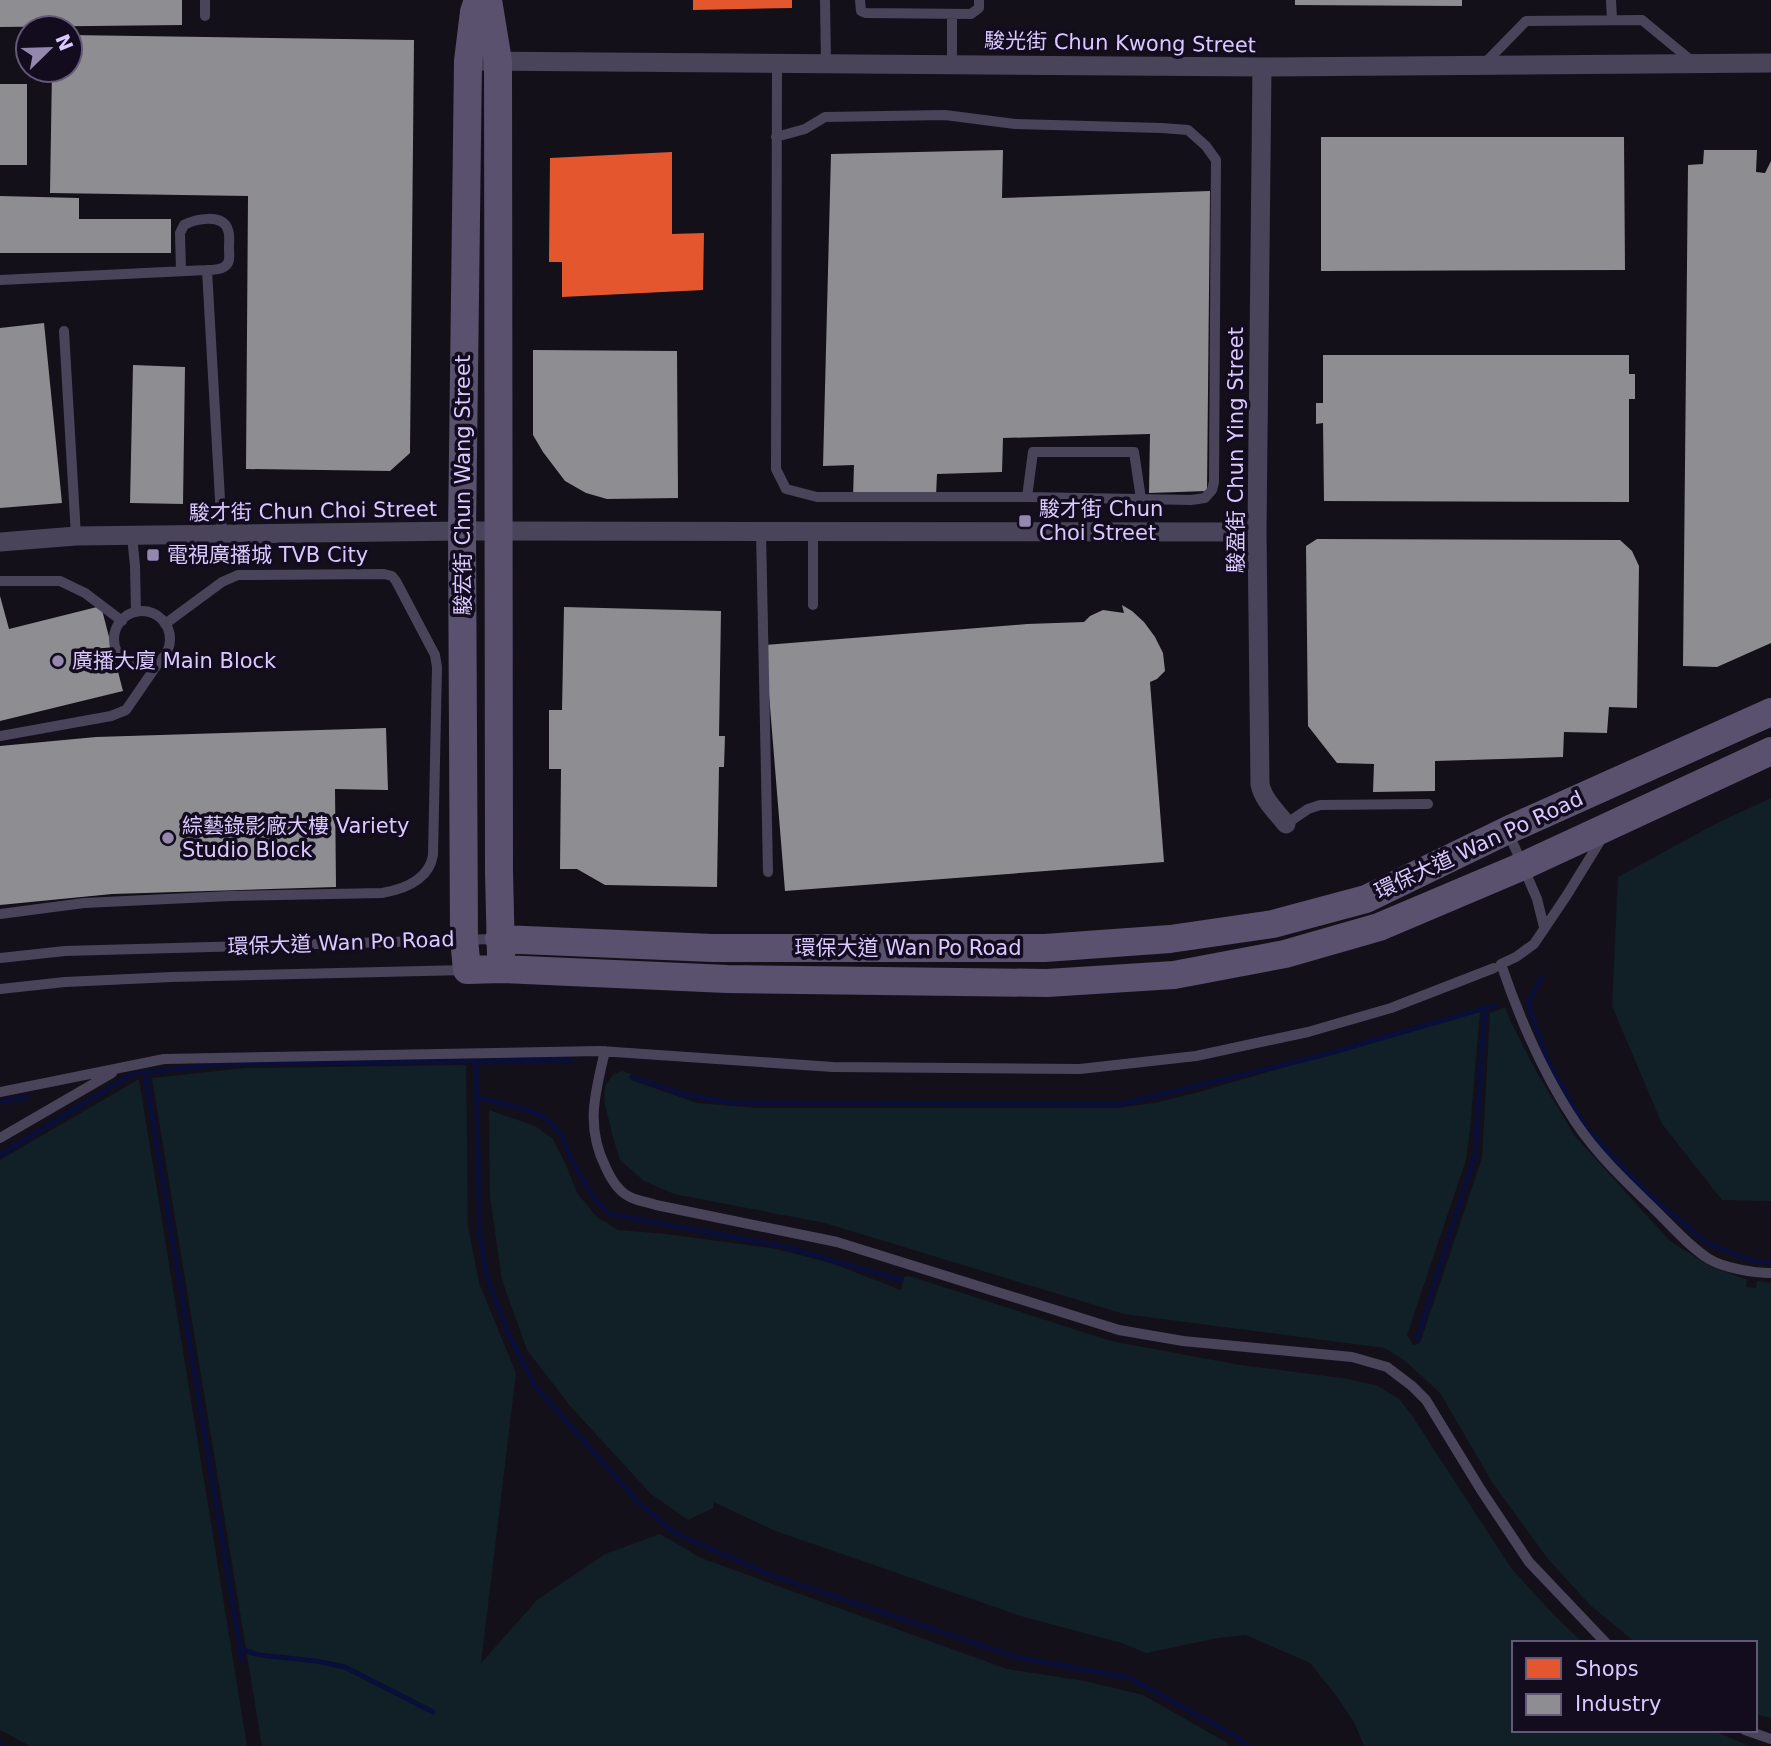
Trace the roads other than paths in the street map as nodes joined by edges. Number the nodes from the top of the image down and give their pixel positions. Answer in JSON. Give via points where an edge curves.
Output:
{"nodes":[{"id":1,"x":205,"y":0,"type":"edge"},
{"id":2,"x":478,"y":0,"type":"edge"},
{"id":3,"x":488,"y":0,"type":"edge"},
{"id":4,"x":825,"y":0,"type":"edge"},
{"id":5,"x":860,"y":0,"type":"edge"},
{"id":6,"x":979,"y":0,"type":"edge"},
{"id":7,"x":1611,"y":0,"type":"edge"},
{"id":8,"x":952,"y":14,"type":"junction"},
{"id":9,"x":205,"y":16,"type":"dead end"},
{"id":10,"x":1612,"y":20,"type":"junction"},
{"id":11,"x":468,"y":61,"type":"junction"},
{"id":12,"x":498,"y":61,"type":"junction"},
{"id":13,"x":777,"y":63,"type":"junction"},
{"id":14,"x":1771,"y":63,"type":"edge"},
{"id":15,"x":825,"y":64,"type":"junction"},
{"id":16,"x":951,"y":64,"type":"junction"},
{"id":17,"x":1695,"y":64,"type":"junction"},
{"id":18,"x":1482,"y":66,"type":"junction"},
{"id":19,"x":1262,"y":67,"type":"junction"},
{"id":20,"x":776,"y":137,"type":"junction"},
{"id":21,"x":207,"y":270,"type":"junction"},
{"id":22,"x":181,"y":271,"type":"junction"},
{"id":23,"x":0,"y":281,"type":"edge"},
{"id":24,"x":64,"y":331,"type":"dead end"},
{"id":25,"x":1027,"y":497,"type":"junction"},
{"id":26,"x":1141,"y":499,"type":"junction"},
{"id":27,"x":461,"y":531,"type":"junction"},
{"id":28,"x":498,"y":531,"type":"junction"},
{"id":29,"x":761,"y":531,"type":"junction"},
{"id":30,"x":813,"y":531,"type":"junction"},
{"id":31,"x":1257,"y":532,"type":"junction"},
{"id":32,"x":222,"y":535,"type":"junction"},
{"id":33,"x":76,"y":536,"type":"junction"},
{"id":34,"x":132,"y":536,"type":"junction"},
{"id":35,"x":0,"y":542,"type":"edge"},
{"id":36,"x":0,"y":581,"type":"edge"},
{"id":37,"x":813,"y":605,"type":"dead end"},
{"id":38,"x":136,"y":612,"type":"junction"},
{"id":39,"x":122,"y":621,"type":"junction"},
{"id":40,"x":165,"y":624,"type":"junction"},
{"id":41,"x":159,"y":662,"type":"junction"},
{"id":42,"x":1771,"y":712,"type":"edge"},
{"id":43,"x":0,"y":736,"type":"edge"},
{"id":44,"x":1771,"y":751,"type":"edge"},
{"id":45,"x":1429,"y":804,"type":"dead end"},
{"id":46,"x":1286,"y":824,"type":"joint"},
{"id":47,"x":1609,"y":826,"type":"junction"},
{"id":48,"x":1508,"y":830,"type":"junction"},
{"id":49,"x":1523,"y":866,"type":"junction"},
{"id":50,"x":768,"y":872,"type":"dead end"},
{"id":51,"x":0,"y":914,"type":"edge"},
{"id":52,"x":1544,"y":926,"type":"junction"},
{"id":53,"x":464,"y":939,"type":"junction"},
{"id":54,"x":499,"y":939,"type":"junction"},
{"id":55,"x":0,"y":958,"type":"edge"},
{"id":56,"x":1494,"y":968,"type":"dead end"},
{"id":57,"x":502,"y":969,"type":"junction"},
{"id":58,"x":467,"y":970,"type":"junction"},
{"id":59,"x":0,"y":989,"type":"edge"},
{"id":60,"x":605,"y":1051,"type":"junction"},
{"id":61,"x":122,"y":1068,"type":"junction"},
{"id":62,"x":0,"y":1092,"type":"edge"},
{"id":63,"x":0,"y":1138,"type":"edge"},
{"id":64,"x":1771,"y":1273,"type":"edge"},
{"id":65,"x":1604,"y":1641,"type":"edge"},
{"id":66,"x":1751,"y":1732,"type":"edge"},
{"id":67,"x":1771,"y":1739,"type":"edge"}],
"edges":[{"from":1,"to":9,"type":"lane"},
{"from":2,"to":11,"type":"main road","name":"駿宏街 Chun Wang Street"},
{"from":3,"to":12,"type":"main road","name":"駿宏街 Chun Wang Street"},
{"from":4,"to":15,"type":"lane"},
{"from":5,"to":8,"type":"lane","via":[[861,11],[866,13]]},
{"from":6,"to":8,"type":"lane","via":[[975,12]]},
{"from":7,"to":10,"type":"lane"},
{"from":8,"to":16,"type":"lane"},
{"from":10,"to":17,"type":"lane","via":[[1642,20]]},
{"from":10,"to":18,"type":"lane","via":[[1526,21]]},
{"from":11,"to":12,"type":"street","name":"駿光街 Chun Kwong Street"},
{"from":11,"to":27,"type":"main road","name":"駿宏街 Chun Wang Street"},
{"from":12,"to":13,"type":"street","name":"駿光街 Chun Kwong Street"},
{"from":12,"to":28,"type":"main road","name":"駿宏街 Chun Wang Street"},
{"from":13,"to":15,"type":"street","name":"駿光街 Chun Kwong Street"},
{"from":13,"to":20,"type":"lane"},
{"from":14,"to":17,"type":"street","name":"駿光街 Chun Kwong Street"},
{"from":15,"to":16,"type":"street","name":"駿光街 Chun Kwong Street"},
{"from":16,"to":19,"type":"street","name":"駿光街 Chun Kwong Street"},
{"from":17,"to":18,"type":"street","name":"駿光街 Chun Kwong Street"},
{"from":18,"to":19,"type":"street","name":"駿光街 Chun Kwong Street"},
{"from":19,"to":31,"type":"street","name":"駿盈街 Chun Ying Street"},
{"from":20,"to":25,"type":"lane","via":[[776,469],[786,489],[817,497]]},
{"from":20,"to":26,"type":"lane","via":[[805,129],[825,117],[945,115],[1015,124],[1188,130],[1206,145],[1216,160],[1214,482],[1205,498]]},
{"from":21,"to":22,"type":"lane"},
{"from":21,"to":22,"type":"lane","via":[[221,269],[230,259],[228,230],[215,219],[184,225]]},
{"from":21,"to":32,"type":"lane"},
{"from":22,"to":23,"type":"lane"},
{"from":24,"to":33,"type":"lane"},
{"from":25,"to":26,"type":"lane"},
{"from":25,"to":26,"type":"lane","via":[[1032,452],[1134,452]]},
{"from":27,"to":28,"type":"street","name":"駿才街 Chun Choi Street"},
{"from":27,"to":32,"type":"street","name":"駿才街 Chun Choi Street"},
{"from":27,"to":53,"type":"main road","name":"駿宏街 Chun Wang Street"},
{"from":28,"to":29,"type":"street","name":"駿才街 Chun Choi Street"},
{"from":28,"to":54,"type":"main road","name":"駿宏街 Chun Wang Street"},
{"from":29,"to":30,"type":"street","name":"駿才街 Chun Choi Street"},
{"from":29,"to":50,"type":"lane"},
{"from":30,"to":31,"type":"street","name":"駿才街 Chun Choi Street"},
{"from":30,"to":37,"type":"lane"},
{"from":31,"to":46,"type":"street","name":"駿盈街 Chun Ying Street","via":[[1260,783],[1266,800]]},
{"from":32,"to":34,"type":"street","name":"駿才街 Chun Choi Street"},
{"from":33,"to":34,"type":"street","name":"駿才街 Chun Choi Street"},
{"from":33,"to":35,"type":"street","name":"駿才街 Chun Choi Street"},
{"from":34,"to":38,"type":"lane"},
{"from":36,"to":39,"type":"lane","via":[[60,581]]},
{"from":38,"to":39,"type":"lane"},
{"from":38,"to":40,"type":"lane","via":[[153,614]]},
{"from":39,"to":41,"type":"lane","via":[[114,639],[122,658],[140,667]]},
{"from":40,"to":41,"type":"lane","via":[[169,645]]},
{"from":40,"to":51,"type":"lane","via":[[222,582],[239,575],[392,576],[435,655],[437,667],[431,865],[408,886],[382,893],[84,903]]},
{"from":41,"to":43,"type":"lane","via":[[126,710]]},
{"from":42,"to":48,"type":"main road","name":"環保大道 Wan Po Road"},
{"from":44,"to":47,"type":"main road","name":"環保大道 Wan Po Road"},
{"from":45,"to":46,"type":"lane","via":[[1320,805]]},
{"from":47,"to":49,"type":"main road","name":"環保大道 Wan Po Road"},
{"from":47,"to":52,"type":"lane"},
{"from":48,"to":49,"type":"lane"},
{"from":48,"to":54,"type":"main road","name":"環保大道 Wan Po Road","via":[[1366,899],[1273,925],[1170,939],[1045,948],[713,948]]},
{"from":49,"to":52,"type":"lane"},
{"from":49,"to":57,"type":"main road","name":"環保大道 Wan Po Road","via":[[1379,927],[1284,954],[1174,975],[1047,983],[727,979]]},
{"from":52,"to":64,"type":"lane","via":[[1534,944],[1501,964],[1519,1017],[1577,1124],[1616,1172],[1711,1260]]},
{"from":53,"to":54,"type":"lane","name":"環保大道 Wan Po Road"},
{"from":53,"to":55,"type":"lane","name":"環保大道 Wan Po Road","via":[[65,951]]},
{"from":53,"to":58,"type":"main road","name":"駿宏街 Chun Wang Street"},
{"from":54,"to":57,"type":"main road","name":"駿宏街 Chun Wang Street"},
{"from":56,"to":60,"type":"lane","via":[[1391,1008],[1308,1032],[1196,1056],[1080,1069],[833,1067]]},
{"from":57,"to":58,"type":"main road","name":"環保大道 Wan Po Road"},
{"from":58,"to":59,"type":"lane","name":"環保大道 Wan Po Road","via":[[146,978]]},
{"from":60,"to":61,"type":"lane","via":[[164,1059]]},
{"from":60,"to":65,"type":"lane","via":[[595,1092],[593,1128],[612,1181],[627,1196],[837,1242],[1119,1330],[1183,1341],[1352,1357],[1387,1367],[1426,1400],[1529,1562]]},
{"from":61,"to":62,"type":"lane"},
{"from":61,"to":63,"type":"lane"},
{"from":66,"to":67,"type":"lane"}]}
